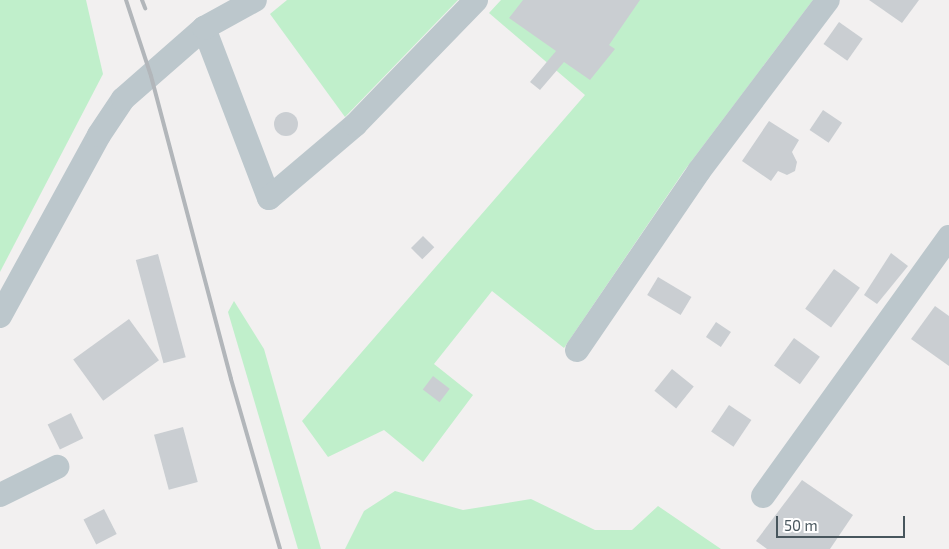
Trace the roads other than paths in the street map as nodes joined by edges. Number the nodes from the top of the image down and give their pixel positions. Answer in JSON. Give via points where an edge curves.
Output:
{"nodes":[{"id":1,"x":256,"y":0,"type":"edge"},
{"id":2,"x":476,"y":0,"type":"edge"},
{"id":3,"x":828,"y":0,"type":"edge"},
{"id":4,"x":204,"y":28,"type":"junction"},
{"id":5,"x":949,"y":236,"type":"edge"},
{"id":6,"x":0,"y":316,"type":"edge"},
{"id":7,"x":577,"y":350,"type":"dead end"},
{"id":8,"x":57,"y":467,"type":"dead end"},
{"id":9,"x":0,"y":496,"type":"edge"},
{"id":10,"x":762,"y":496,"type":"dead end"}],
"edges":[{"from":1,"to":4,"type":"street"},
{"from":2,"to":4,"type":"street","via":[[355,125],[269,198]]},
{"from":3,"to":7,"type":"street","via":[[699,171]]},
{"from":4,"to":6,"type":"street","via":[[124,99],[99,135]]},
{"from":5,"to":10,"type":"street"},
{"from":8,"to":9,"type":"street"}]}
